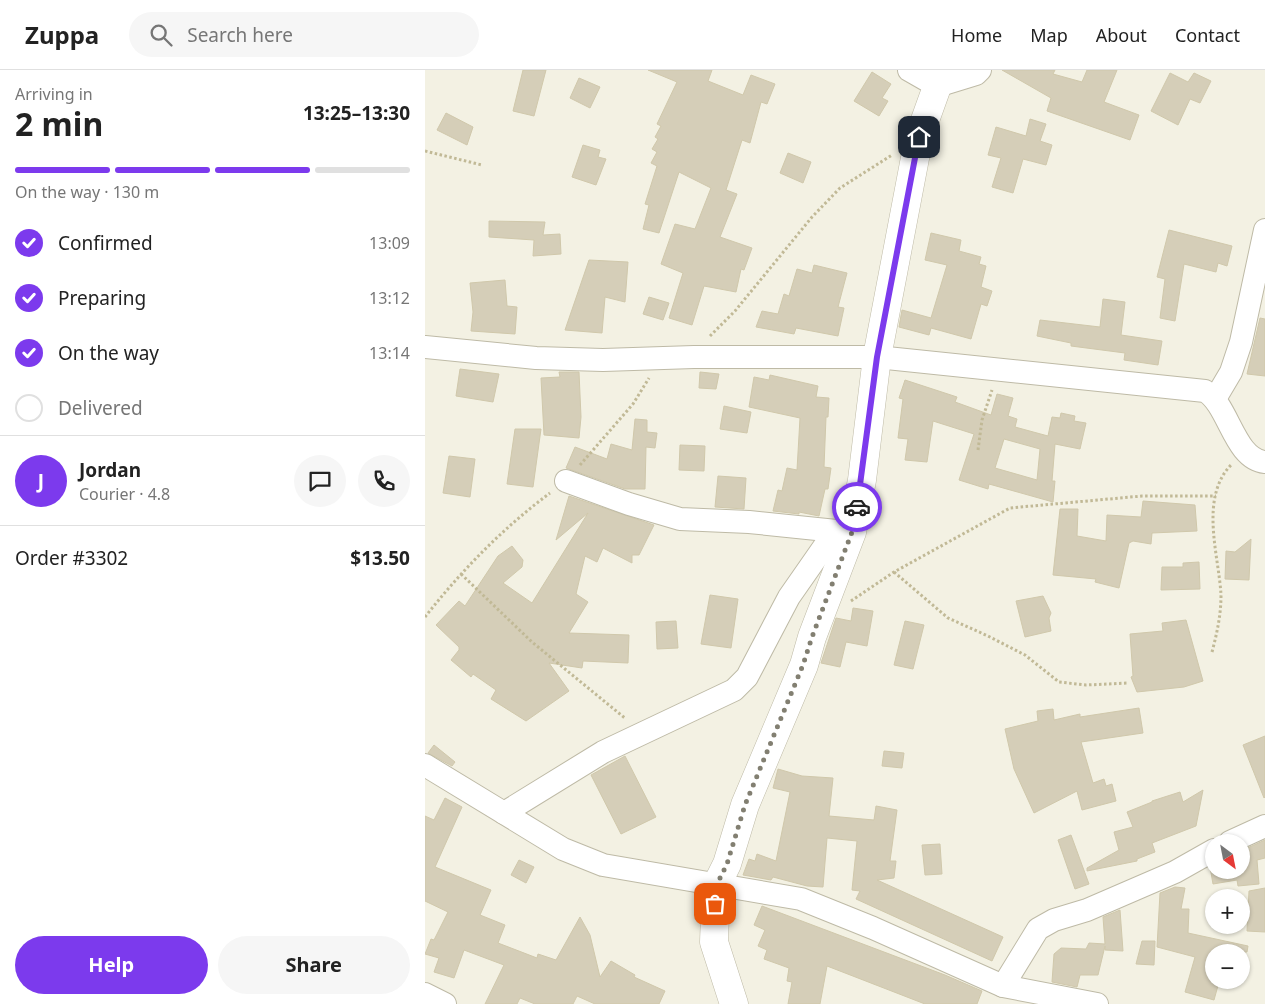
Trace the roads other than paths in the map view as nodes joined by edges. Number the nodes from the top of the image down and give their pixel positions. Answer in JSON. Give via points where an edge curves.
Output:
{"nodes":[{"id":1,"x":909,"y":70,"type":"edge"},
{"id":2,"x":980,"y":70,"type":"edge"},
{"id":3,"x":940,"y":78,"type":"edge"},
{"id":4,"x":1265,"y":230,"type":"edge"},
{"id":5,"x":425,"y":347,"type":"edge"},
{"id":6,"x":877,"y":357,"type":"junction"},
{"id":7,"x":1215,"y":399,"type":"junction"},
{"id":8,"x":1256,"y":457,"type":"edge"},
{"id":9,"x":566,"y":481,"type":"dead end"},
{"id":10,"x":844,"y":532,"type":"junction"},
{"id":11,"x":425,"y":765,"type":"edge"},
{"id":12,"x":505,"y":812,"type":"junction"},
{"id":13,"x":1265,"y":826,"type":"edge"},
{"id":14,"x":1248,"y":834,"type":"edge"},
{"id":15,"x":1205,"y":855,"type":"edge"},
{"id":16,"x":716,"y":886,"type":"junction"},
{"id":17,"x":1003,"y":986,"type":"junction"},
{"id":18,"x":425,"y":994,"type":"edge"},
{"id":19,"x":445,"y":1004,"type":"edge"},
{"id":20,"x":734,"y":1004,"type":"edge"},
{"id":21,"x":1097,"y":1004,"type":"edge"}],
"edges":[{"from":1,"to":3,"type":"street"},
{"from":2,"to":3,"type":"street","via":[[976,74]]},
{"from":3,"to":6,"type":"street","via":[[919,137]]},
{"from":4,"to":7,"type":"street","via":[[1241,342],[1231,372]]},
{"from":5,"to":6,"type":"street","via":[[536,358],[603,360],[694,356]]},
{"from":6,"to":7,"type":"street","via":[[1205,391]]},
{"from":6,"to":10,"type":"street","via":[[863,480]]},
{"from":7,"to":8,"type":"street","via":[[1231,429]]},
{"from":9,"to":10,"type":"street","via":[[680,519]]},
{"from":10,"to":12,"type":"street","via":[[789,597],[747,677],[734,690],[603,752]]},
{"from":10,"to":16,"type":"street","via":[[819,622]]},
{"from":11,"to":12,"type":"street"},
{"from":12,"to":16,"type":"street","via":[[563,849],[603,865]]},
{"from":13,"to":14,"type":"street"},
{"from":15,"to":17,"type":"street","via":[[1175,872],[1087,910],[1045,924],[1038,929]]},
{"from":16,"to":17,"type":"street","via":[[801,899]]},
{"from":16,"to":20,"type":"street","via":[[714,942]]},
{"from":17,"to":21,"type":"street"},
{"from":18,"to":19,"type":"street"}]}
